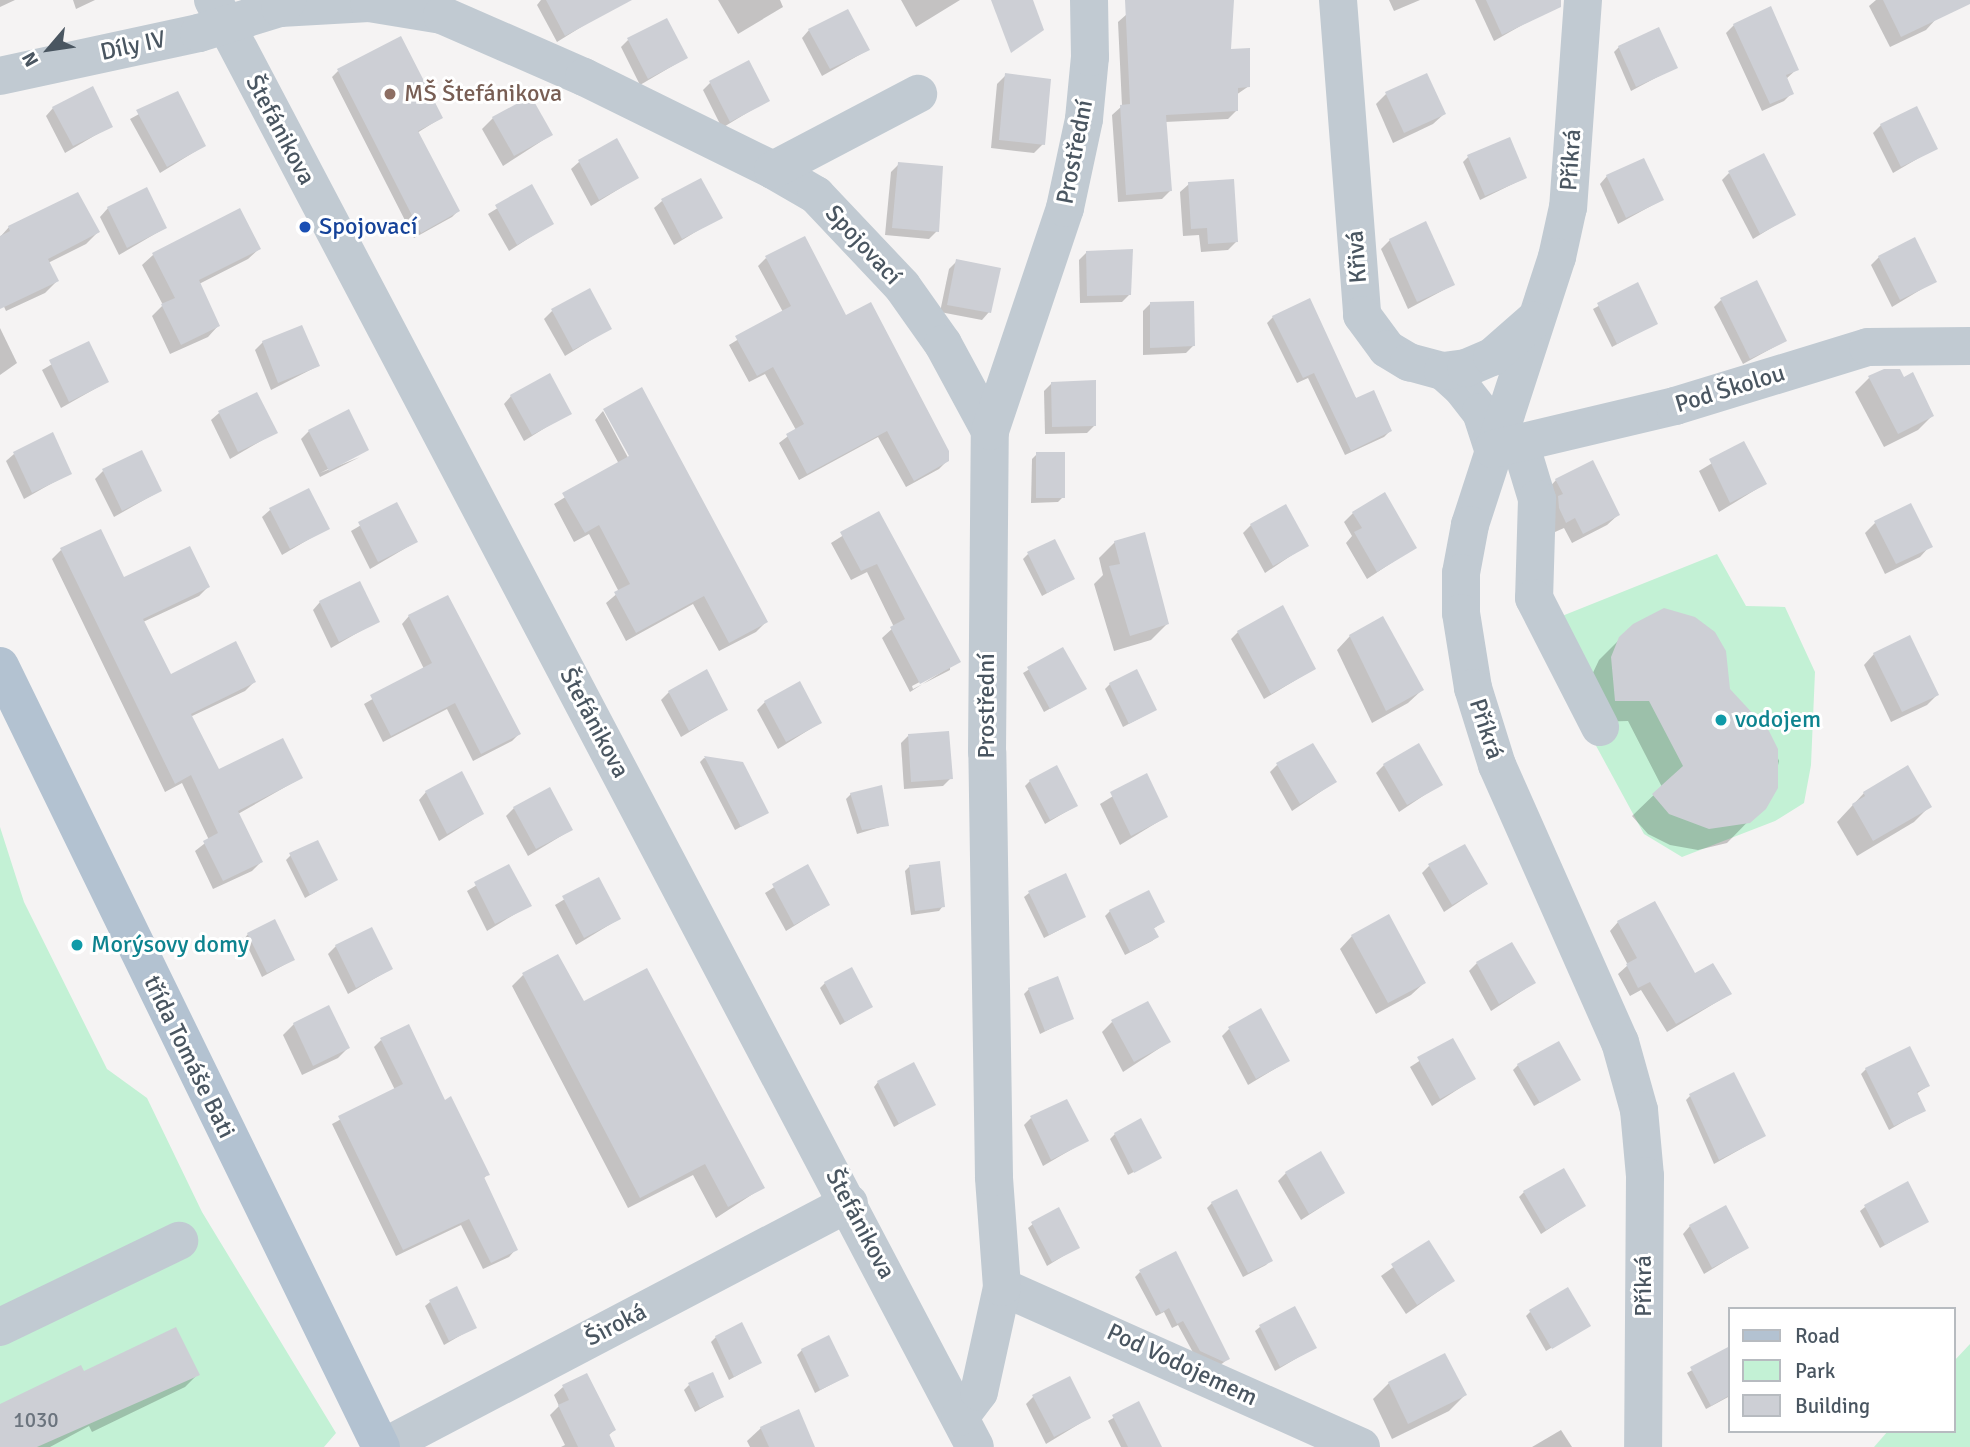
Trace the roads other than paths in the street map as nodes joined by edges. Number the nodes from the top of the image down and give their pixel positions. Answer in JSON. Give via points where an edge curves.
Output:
{"nodes":[{"id":1,"x":1089,"y":0,"type":"edge"},
{"id":2,"x":1338,"y":0,"type":"edge"},
{"id":3,"x":1583,"y":0,"type":"edge"},
{"id":4,"x":284,"y":4,"type":"edge"},
{"id":5,"x":219,"y":13,"type":"edge"},
{"id":6,"x":0,"y":76,"type":"edge"},
{"id":7,"x":918,"y":94,"type":"dead end"},
{"id":8,"x":773,"y":170,"type":"junction"},
{"id":9,"x":1537,"y":316,"type":"junction"},
{"id":10,"x":1970,"y":346,"type":"edge"},
{"id":11,"x":1443,"y":371,"type":"junction"},
{"id":12,"x":990,"y":431,"type":"junction"},
{"id":13,"x":1506,"y":446,"type":"junction"},
{"id":14,"x":0,"y":666,"type":"edge"},
{"id":15,"x":1600,"y":727,"type":"dead end"},
{"id":16,"x":849,"y":1203,"type":"junction"},
{"id":17,"x":179,"y":1241,"type":"dead end"},
{"id":18,"x":1002,"y":1287,"type":"junction"},
{"id":19,"x":0,"y":1327,"type":"edge"},
{"id":20,"x":967,"y":1432,"type":"edge"},
{"id":21,"x":382,"y":1447,"type":"edge"},
{"id":22,"x":1361,"y":1447,"type":"edge"},
{"id":23,"x":1643,"y":1447,"type":"edge"}],
"edges":[{"from":1,"to":12,"type":"street","name":"Prostřední","via":[[1084,119],[1065,208]]},
{"from":2,"to":11,"type":"street","name":"Křivá","via":[[1362,315],[1387,349],[1409,362]]},
{"from":3,"to":9,"type":"street","name":"Příkrá","via":[[1568,207]]},
{"from":4,"to":5,"type":"street","name":"Díly IV"},
{"from":4,"to":8,"type":"street","name":"Spojovací","via":[[369,3],[442,15],[584,77]]},
{"from":5,"to":6,"type":"street","name":"Díly IV"},
{"from":5,"to":16,"type":"street","name":"Štefánikova"},
{"from":7,"to":8,"type":"street"},
{"from":8,"to":12,"type":"street","name":"Spojovací","via":[[816,195],[902,286],[943,344]]},
{"from":9,"to":11,"type":"street","via":[[1492,357]]},
{"from":9,"to":13,"type":"street","name":"Příkrá"},
{"from":10,"to":13,"type":"street","name":"Pod Školou","via":[[1868,347],[1675,406]]},
{"from":11,"to":13,"type":"street"},
{"from":12,"to":18,"type":"street","name":"Prostřední","via":[[987,766],[994,1177]]},
{"from":13,"to":15,"type":"street","via":[[1537,499],[1534,598]]},
{"from":13,"to":23,"type":"street","name":"Příkrá","via":[[1461,573],[1461,613],[1473,688],[1497,765],[1620,1042],[1639,1110],[1645,1175]]},
{"from":14,"to":21,"type":"main road","name":"třída Tomáše Bati"},
{"from":16,"to":20,"type":"street","name":"Štefánikova"},
{"from":16,"to":21,"type":"street","name":"Široká"},
{"from":17,"to":19,"type":"street"},
{"from":18,"to":20,"type":"street","name":"Prostřední"},
{"from":18,"to":22,"type":"street","name":"Pod Vodojemem"}]}
